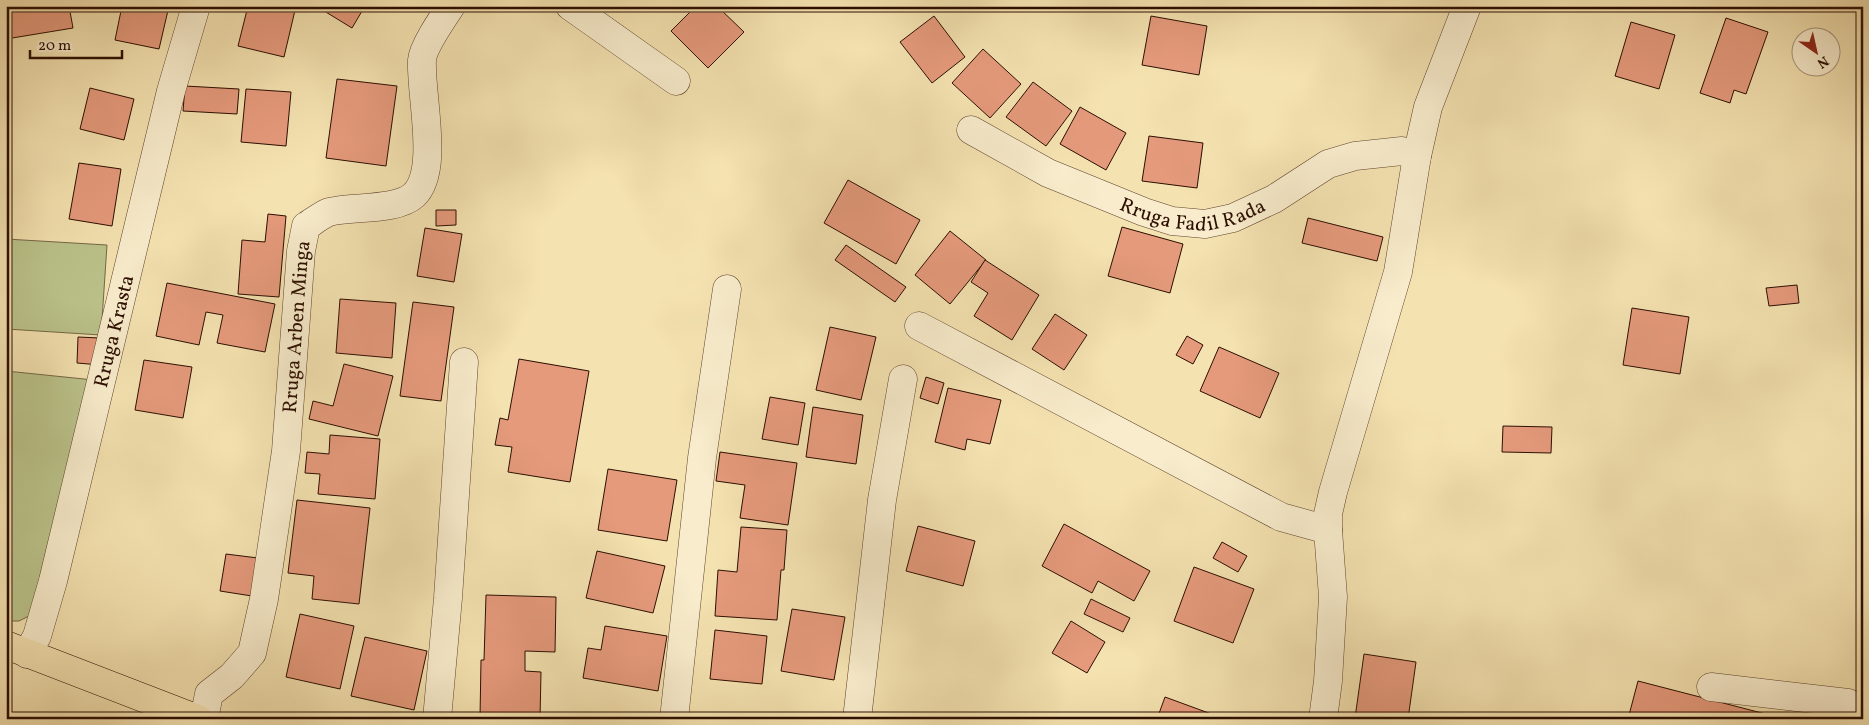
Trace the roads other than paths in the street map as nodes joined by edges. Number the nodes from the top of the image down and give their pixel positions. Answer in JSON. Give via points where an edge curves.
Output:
{"nodes":[{"id":1,"x":196,"y":6,"type":"edge"},
{"id":2,"x":451,"y":6,"type":"edge"},
{"id":3,"x":570,"y":6,"type":"edge"},
{"id":4,"x":1467,"y":6,"type":"edge"},
{"id":5,"x":676,"y":81,"type":"dead end"},
{"id":6,"x":971,"y":130,"type":"dead end"},
{"id":7,"x":1417,"y":156,"type":"junction"},
{"id":8,"x":727,"y":289,"type":"dead end"},
{"id":9,"x":919,"y":326,"type":"dead end"},
{"id":10,"x":464,"y":362,"type":"dead end"},
{"id":11,"x":903,"y":380,"type":"dead end"},
{"id":12,"x":1328,"y":530,"type":"junction"},
{"id":13,"x":17,"y":649,"type":"edge"},
{"id":14,"x":1711,"y":687,"type":"dead end"},
{"id":15,"x":198,"y":719,"type":"edge"},
{"id":16,"x":204,"y":719,"type":"edge"},
{"id":17,"x":438,"y":719,"type":"edge"},
{"id":18,"x":674,"y":719,"type":"edge"},
{"id":19,"x":857,"y":719,"type":"edge"},
{"id":20,"x":1323,"y":719,"type":"edge"},
{"id":21,"x":1857,"y":719,"type":"edge"}],
"edges":[{"from":1,"to":13,"type":"street","name":"Rruga Krasta","via":[[172,91],[53,580],[37,636]]},
{"from":2,"to":16,"type":"street","name":"Rruga Arben Minga","via":[[422,58],[428,158],[425,179],[415,194],[403,202],[328,213],[306,226],[301,252],[286,451],[262,608],[252,653],[232,676],[209,694]]},
{"from":3,"to":5,"type":"street"},
{"from":4,"to":7,"type":"street","via":[[1428,107]]},
{"from":6,"to":7,"type":"street","name":"Rruga Fadil Rada","via":[[1048,172],[1144,212],[1172,222],[1205,224],[1233,218],[1274,199],[1328,164],[1355,156],[1402,151]]},
{"from":7,"to":12,"type":"street","via":[[1398,272],[1333,492]]},
{"from":8,"to":18,"type":"street","via":[[702,458]]},
{"from":9,"to":12,"type":"street","via":[[1281,517]]},
{"from":10,"to":17,"type":"street"},
{"from":11,"to":19,"type":"street","via":[[882,500]]},
{"from":12,"to":20,"type":"street","via":[[1333,596]]},
{"from":13,"to":15,"type":"main road"},
{"from":14,"to":21,"type":"street","via":[[1848,703]]}]}
